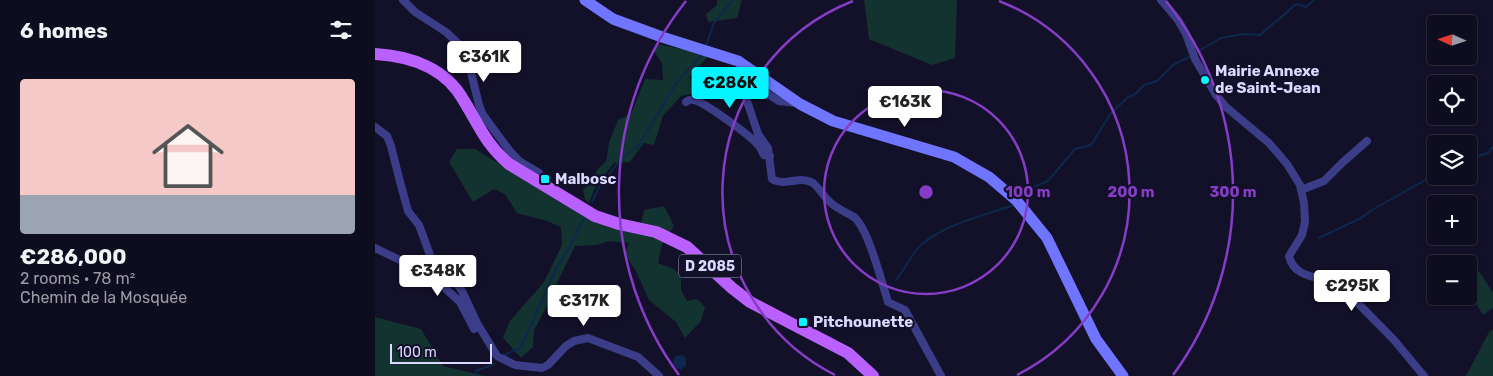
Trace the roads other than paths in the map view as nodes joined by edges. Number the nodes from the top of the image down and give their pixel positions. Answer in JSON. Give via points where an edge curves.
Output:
{"nodes":[{"id":1,"x":403,"y":0,"type":"edge"},
{"id":2,"x":585,"y":0,"type":"edge"},
{"id":3,"x":1161,"y":0,"type":"edge"},
{"id":4,"x":375,"y":54,"type":"edge"},
{"id":5,"x":686,"y":102,"type":"dead end"},
{"id":6,"x":800,"y":104,"type":"junction"},
{"id":7,"x":375,"y":127,"type":"edge"},
{"id":8,"x":1367,"y":141,"type":"dead end"},
{"id":9,"x":770,"y":156,"type":"junction"},
{"id":10,"x":537,"y":181,"type":"junction"},
{"id":11,"x":1301,"y":190,"type":"junction"},
{"id":12,"x":375,"y":248,"type":"edge"},
{"id":13,"x":494,"y":352,"type":"junction"},
{"id":14,"x":659,"y":376,"type":"edge"},
{"id":15,"x":873,"y":376,"type":"edge"},
{"id":16,"x":941,"y":376,"type":"edge"},
{"id":17,"x":1123,"y":376,"type":"edge"},
{"id":18,"x":1424,"y":376,"type":"edge"}],
"edges":[{"from":1,"to":10,"type":"street","via":[[464,49],[483,115],[519,161],[539,173]]},
{"from":2,"to":6,"type":"main road","via":[[613,19],[738,61]]},
{"from":3,"to":11,"type":"street","via":[[1178,20],[1216,95],[1269,143],[1287,164]]},
{"from":4,"to":10,"type":"main road","number":"D 2085","via":[[418,62],[443,76],[459,93],[481,133],[499,155]]},
{"from":5,"to":9,"type":"street","via":[[691,99],[709,107],[747,134],[765,155]]},
{"from":6,"to":9,"type":"street","via":[[779,101],[747,80],[741,83],[758,134]]},
{"from":6,"to":17,"type":"main road","via":[[833,121],[953,157],[1002,187],[1047,238],[1096,339]]},
{"from":7,"to":13,"type":"street","via":[[387,136],[409,211],[419,225],[430,255],[438,268],[462,291]]},
{"from":8,"to":11,"type":"street","via":[[1324,181]]},
{"from":9,"to":16,"type":"street","via":[[772,179],[777,183],[807,181],[839,210],[854,218],[863,230],[888,302],[905,310]]},
{"from":10,"to":15,"type":"main road","number":"D 2085","via":[[606,220],[656,232],[687,246],[749,302],[848,353]]},
{"from":11,"to":18,"type":"street","via":[[1305,222],[1302,235],[1289,256],[1294,267],[1344,289]]},
{"from":12,"to":13,"type":"street","via":[[424,271],[439,282],[460,302],[473,327]]},
{"from":13,"to":14,"type":"street","via":[[515,365],[542,368],[566,346],[587,338],[638,358]]}]}
